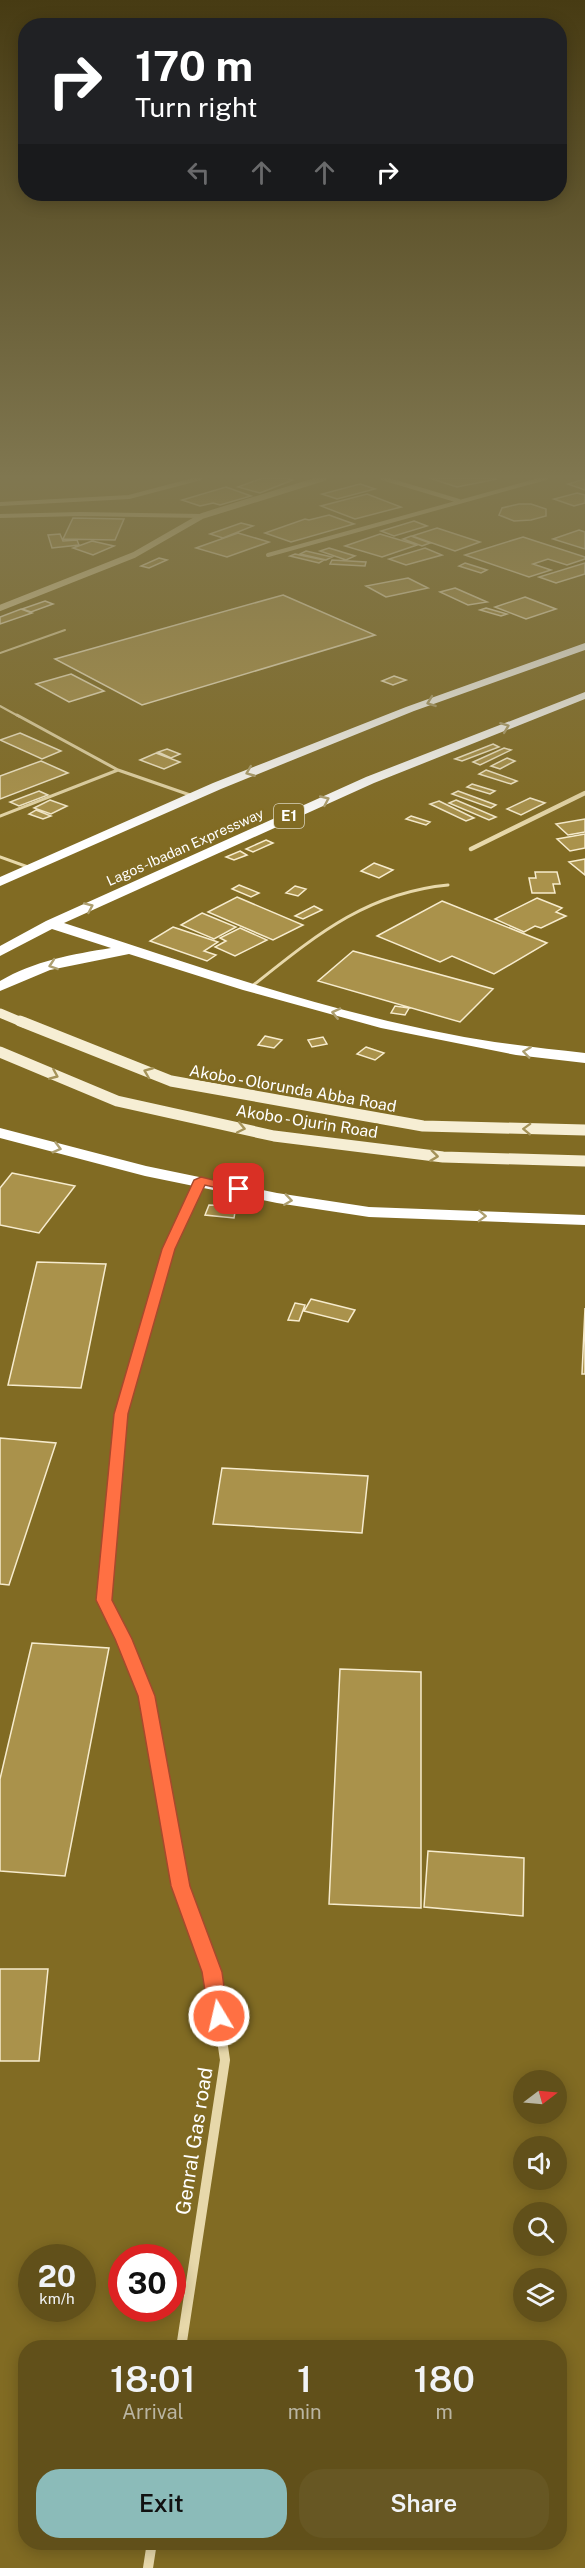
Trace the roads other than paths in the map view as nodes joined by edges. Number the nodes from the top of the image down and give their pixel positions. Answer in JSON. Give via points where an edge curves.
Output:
{"nodes":[{"id":1,"x":26,"y":598,"type":"edge"},
{"id":2,"x":0,"y":608,"type":"edge"},
{"id":3,"x":65,"y":630,"type":"dead end"},
{"id":4,"x":585,"y":646,"type":"edge"},
{"id":5,"x":0,"y":653,"type":"edge"},
{"id":6,"x":585,"y":695,"type":"edge"},
{"id":7,"x":0,"y":706,"type":"edge"},
{"id":8,"x":118,"y":770,"type":"junction"},
{"id":9,"x":585,"y":793,"type":"edge"},
{"id":10,"x":193,"y":796,"type":"junction"},
{"id":11,"x":0,"y":816,"type":"edge"},
{"id":12,"x":471,"y":849,"type":"dead end"},
{"id":13,"x":0,"y":857,"type":"edge"},
{"id":14,"x":31,"y":868,"type":"junction"},
{"id":15,"x":0,"y":882,"type":"edge"},
{"id":16,"x":448,"y":885,"type":"dead end"},
{"id":17,"x":51,"y":924,"type":"junction"},
{"id":18,"x":131,"y":949,"type":"junction"},
{"id":19,"x":0,"y":952,"type":"edge"},
{"id":20,"x":0,"y":987,"type":"edge"},
{"id":21,"x":251,"y":987,"type":"junction"},
{"id":22,"x":4,"y":1014,"type":"edge"},
{"id":23,"x":0,"y":1052,"type":"edge"},
{"id":24,"x":585,"y":1058,"type":"edge"},
{"id":25,"x":585,"y":1130,"type":"edge"},
{"id":26,"x":0,"y":1133,"type":"edge"},
{"id":27,"x":585,"y":1161,"type":"edge"},
{"id":28,"x":201,"y":1180,"type":"junction"},
{"id":29,"x":585,"y":1220,"type":"edge"},
{"id":30,"x":182,"y":2340,"type":"edge"},
{"id":31,"x":151,"y":2550,"type":"edge"},
{"id":32,"x":148,"y":2568,"type":"edge"}],
"edges":[{"from":1,"to":2,"type":"street"},
{"from":3,"to":5,"type":"lane"},
{"from":4,"to":10,"type":"highway","one_way":true,"via":[[410,709]]},
{"from":17,"to":6,"type":"highway","name":"Lagos-Ibadan Expressway","number":"E1","one_way":true,"via":[[370,780]]},
{"from":7,"to":8,"type":"lane"},
{"from":8,"to":10,"type":"lane"},
{"from":8,"to":11,"type":"lane"},
{"from":9,"to":12,"type":"street"},
{"from":10,"to":14,"type":"highway"},
{"from":13,"to":14,"type":"lane"},
{"from":14,"to":15,"type":"highway"},
{"from":16,"to":21,"type":"lane","via":[[415,887],[372,903],[303,946]]},
{"from":17,"to":18,"type":"highway"},
{"from":17,"to":19,"type":"highway","name":"Lagos-Ibadan Expressway","number":"E1"},
{"from":18,"to":20,"type":"highway","one_way":true,"via":[[56,964]]},
{"from":18,"to":21,"type":"highway"},
{"from":24,"to":21,"type":"highway","one_way":true,"via":[[549,1056],[438,1037],[323,1010]]},
{"from":25,"to":22,"type":"main road","name":"Akobo - Olorunda Abba Road","one_way":true,"via":[[423,1126],[171,1081]]},
{"from":23,"to":27,"type":"main road","name":"Akobo - Ojurin Road","one_way":true,"via":[[117,1101],[274,1136],[443,1157]]},
{"from":26,"to":28,"type":"highway","one_way":true,"via":[[145,1171]]},
{"from":28,"to":29,"type":"highway","one_way":true,"via":[[277,1198],[369,1212]]},
{"from":28,"to":30,"type":"street","name":"Genral Gas road","via":[[168,1249],[121,1414],[104,1600],[146,1696],[180,1886],[212,1972],[225,2060]]},
{"from":31,"to":32,"type":"street"}]}
